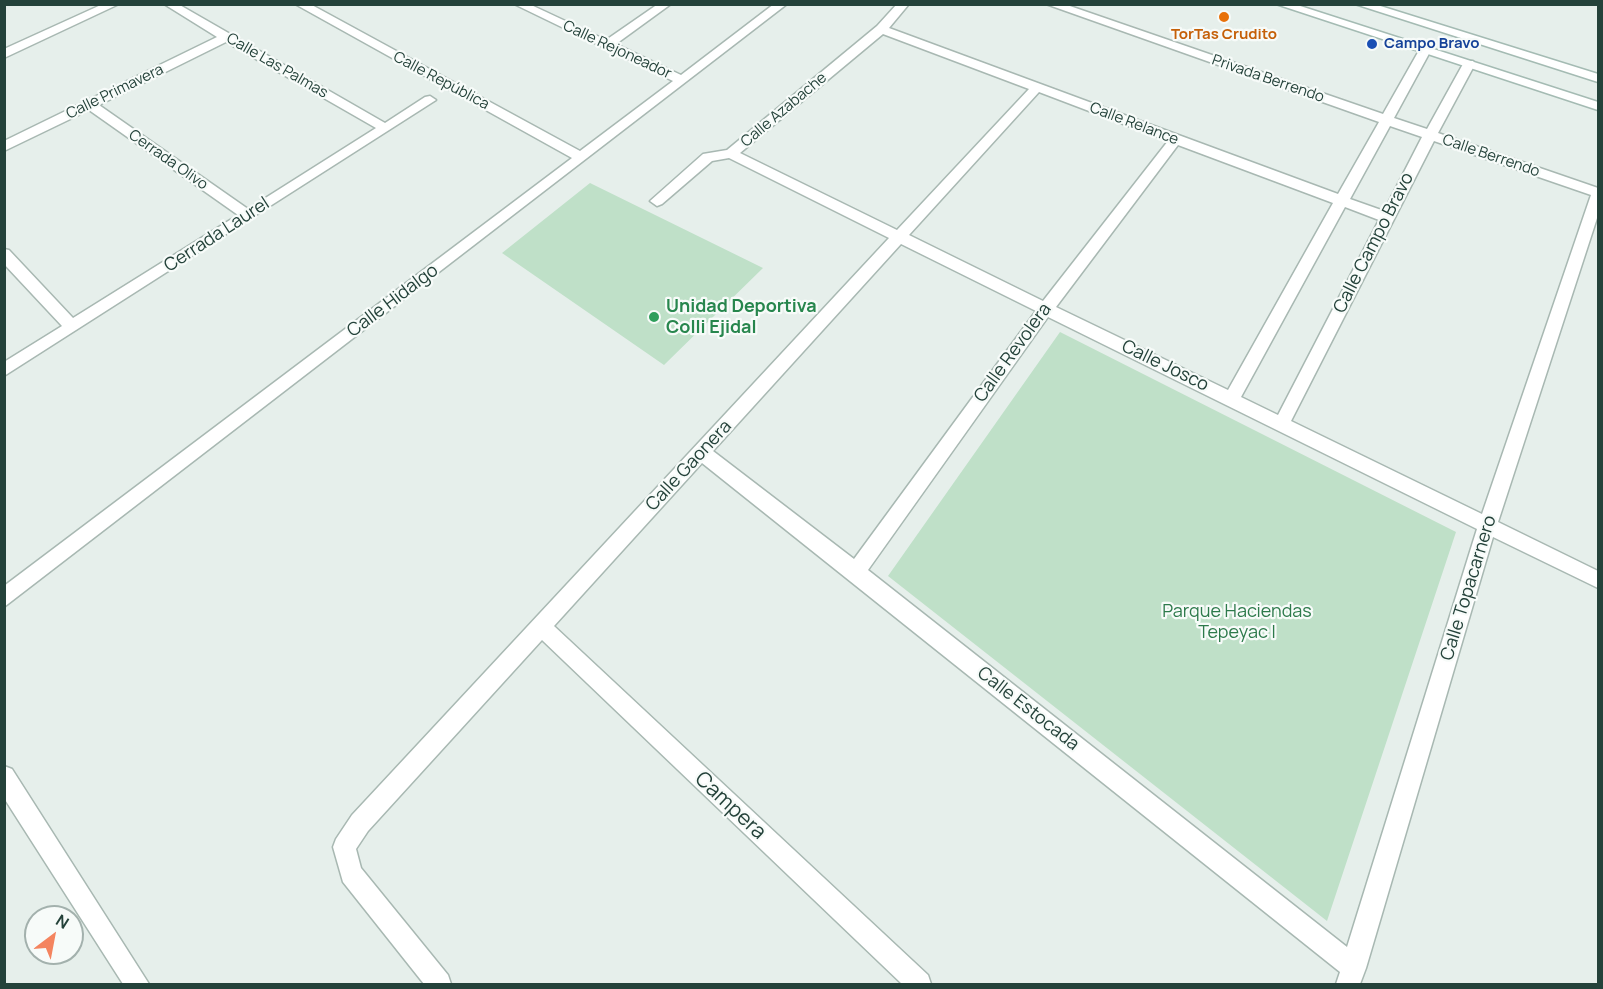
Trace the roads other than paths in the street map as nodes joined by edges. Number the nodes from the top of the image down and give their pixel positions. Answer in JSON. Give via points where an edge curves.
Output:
{"nodes":[{"id":1,"x":114,"y":4,"type":"edge"},
{"id":2,"x":170,"y":4,"type":"edge"},
{"id":3,"x":300,"y":4,"type":"edge"},
{"id":4,"x":519,"y":4,"type":"edge"},
{"id":5,"x":666,"y":4,"type":"edge"},
{"id":6,"x":782,"y":4,"type":"edge"},
{"id":7,"x":904,"y":4,"type":"edge"},
{"id":8,"x":1051,"y":4,"type":"edge"},
{"id":9,"x":1281,"y":4,"type":"edge"},
{"id":10,"x":1360,"y":4,"type":"edge"},
{"id":11,"x":881,"y":29,"type":"junction"},
{"id":12,"x":226,"y":37,"type":"junction"},
{"id":13,"x":607,"y":45,"type":"junction"},
{"id":14,"x":1425,"y":50,"type":"junction"},
{"id":15,"x":4,"y":54,"type":"edge"},
{"id":16,"x":1469,"y":64,"type":"junction"},
{"id":17,"x":1599,"y":78,"type":"edge"},
{"id":18,"x":682,"y":80,"type":"junction"},
{"id":19,"x":1037,"y":87,"type":"junction"},
{"id":20,"x":429,"y":100,"type":"dead end"},
{"id":21,"x":90,"y":105,"type":"junction"},
{"id":22,"x":1599,"y":106,"type":"edge"},
{"id":23,"x":1384,"y":119,"type":"junction"},
{"id":24,"x":385,"y":128,"type":"junction"},
{"id":25,"x":1430,"y":135,"type":"junction"},
{"id":26,"x":1176,"y":139,"type":"junction"},
{"id":27,"x":4,"y":147,"type":"edge"},
{"id":28,"x":731,"y":154,"type":"junction"},
{"id":29,"x":582,"y":157,"type":"junction"},
{"id":30,"x":1599,"y":194,"type":"edge"},
{"id":31,"x":657,"y":201,"type":"dead end"},
{"id":32,"x":1340,"y":201,"type":"junction"},
{"id":33,"x":247,"y":215,"type":"junction"},
{"id":34,"x":1387,"y":218,"type":"junction"},
{"id":35,"x":899,"y":236,"type":"junction"},
{"id":36,"x":4,"y":254,"type":"edge"},
{"id":37,"x":1046,"y":308,"type":"junction"},
{"id":38,"x":72,"y":327,"type":"junction"},
{"id":39,"x":4,"y":370,"type":"edge"},
{"id":40,"x":1232,"y":398,"type":"junction"},
{"id":41,"x":1282,"y":423,"type":"junction"},
{"id":42,"x":701,"y":452,"type":"junction"},
{"id":43,"x":1487,"y":527,"type":"junction"},
{"id":44,"x":856,"y":572,"type":"junction"},
{"id":45,"x":1599,"y":580,"type":"edge"},
{"id":46,"x":4,"y":598,"type":"edge"},
{"id":47,"x":542,"y":627,"type":"junction"},
{"id":48,"x":4,"y":777,"type":"edge"},
{"id":49,"x":1351,"y":976,"type":"edge"},
{"id":50,"x":129,"y":981,"type":"edge"},
{"id":51,"x":439,"y":984,"type":"edge"},
{"id":52,"x":919,"y":984,"type":"edge"}],
"edges":[{"from":1,"to":15,"type":"street"},
{"from":2,"to":12,"type":"street","name":"Calle Las Palmas"},
{"from":3,"to":29,"type":"street","name":"Calle República"},
{"from":4,"to":13,"type":"street","name":"Calle Rejoneador"},
{"from":5,"to":13,"type":"street"},
{"from":6,"to":18,"type":"street","name":"Calle Hidalgo"},
{"from":7,"to":11,"type":"street","name":"Calle Azabache"},
{"from":8,"to":23,"type":"street","name":"Privada Berrendo"},
{"from":9,"to":14,"type":"street"},
{"from":10,"to":17,"type":"street"},
{"from":11,"to":19,"type":"street","name":"Calle Relance"},
{"from":11,"to":28,"type":"street","name":"Calle Azabache"},
{"from":12,"to":21,"type":"street","name":"Calle Primavera"},
{"from":12,"to":24,"type":"street","name":"Calle Las Palmas"},
{"from":13,"to":18,"type":"street","name":"Calle Rejoneador"},
{"from":14,"to":16,"type":"street"},
{"from":14,"to":23,"type":"street"},
{"from":16,"to":22,"type":"street"},
{"from":16,"to":25,"type":"street","name":"Calle Campo Bravo"},
{"from":18,"to":29,"type":"street","name":"Calle Hidalgo"},
{"from":19,"to":26,"type":"street","name":"Calle Relance"},
{"from":19,"to":35,"type":"street","name":"Calle Gaonera"},
{"from":20,"to":24,"type":"street","name":"Cerrada Laurel"},
{"from":21,"to":27,"type":"street","name":"Calle Primavera"},
{"from":21,"to":33,"type":"street","name":"Cerrada Olivo"},
{"from":23,"to":25,"type":"street","name":"Calle Berrendo"},
{"from":23,"to":32,"type":"street"},
{"from":24,"to":33,"type":"street","name":"Cerrada Laurel"},
{"from":25,"to":30,"type":"street","name":"Calle Berrendo"},
{"from":25,"to":34,"type":"street","name":"Calle Campo Bravo"},
{"from":26,"to":32,"type":"street","name":"Calle Relance"},
{"from":26,"to":37,"type":"street","name":"Calle Revolera"},
{"from":28,"to":31,"type":"street","name":"Calle Azabache","via":[[708,157]]},
{"from":28,"to":35,"type":"street","name":"Calle Josco"},
{"from":29,"to":46,"type":"street","name":"Calle Hidalgo"},
{"from":30,"to":43,"type":"street","name":"Calle Topacarnero"},
{"from":32,"to":34,"type":"street","name":"Calle Relance"},
{"from":32,"to":40,"type":"street"},
{"from":33,"to":38,"type":"street","name":"Cerrada Laurel"},
{"from":34,"to":41,"type":"street","name":"Calle Campo Bravo"},
{"from":35,"to":37,"type":"street","name":"Calle Josco"},
{"from":35,"to":42,"type":"street","name":"Calle Gaonera"},
{"from":36,"to":38,"type":"street"},
{"from":37,"to":40,"type":"street","name":"Calle Josco"},
{"from":37,"to":44,"type":"street","name":"Calle Revolera"},
{"from":38,"to":39,"type":"street","name":"Cerrada Laurel"},
{"from":40,"to":41,"type":"street","name":"Calle Josco"},
{"from":41,"to":43,"type":"street","name":"Calle Josco"},
{"from":42,"to":44,"type":"street","name":"Calle Estocada"},
{"from":42,"to":47,"type":"street","name":"Calle Gaonera"},
{"from":43,"to":45,"type":"street","name":"Calle Josco"},
{"from":43,"to":49,"type":"street","name":"Calle Topacarnero"},
{"from":44,"to":49,"type":"street","name":"Calle Estocada"},
{"from":47,"to":51,"type":"street","name":"Calle Gaonera","via":[[360,823],[344,847],[351,874]]},
{"from":47,"to":52,"type":"street","name":"Campera"},
{"from":48,"to":50,"type":"street"}]}
